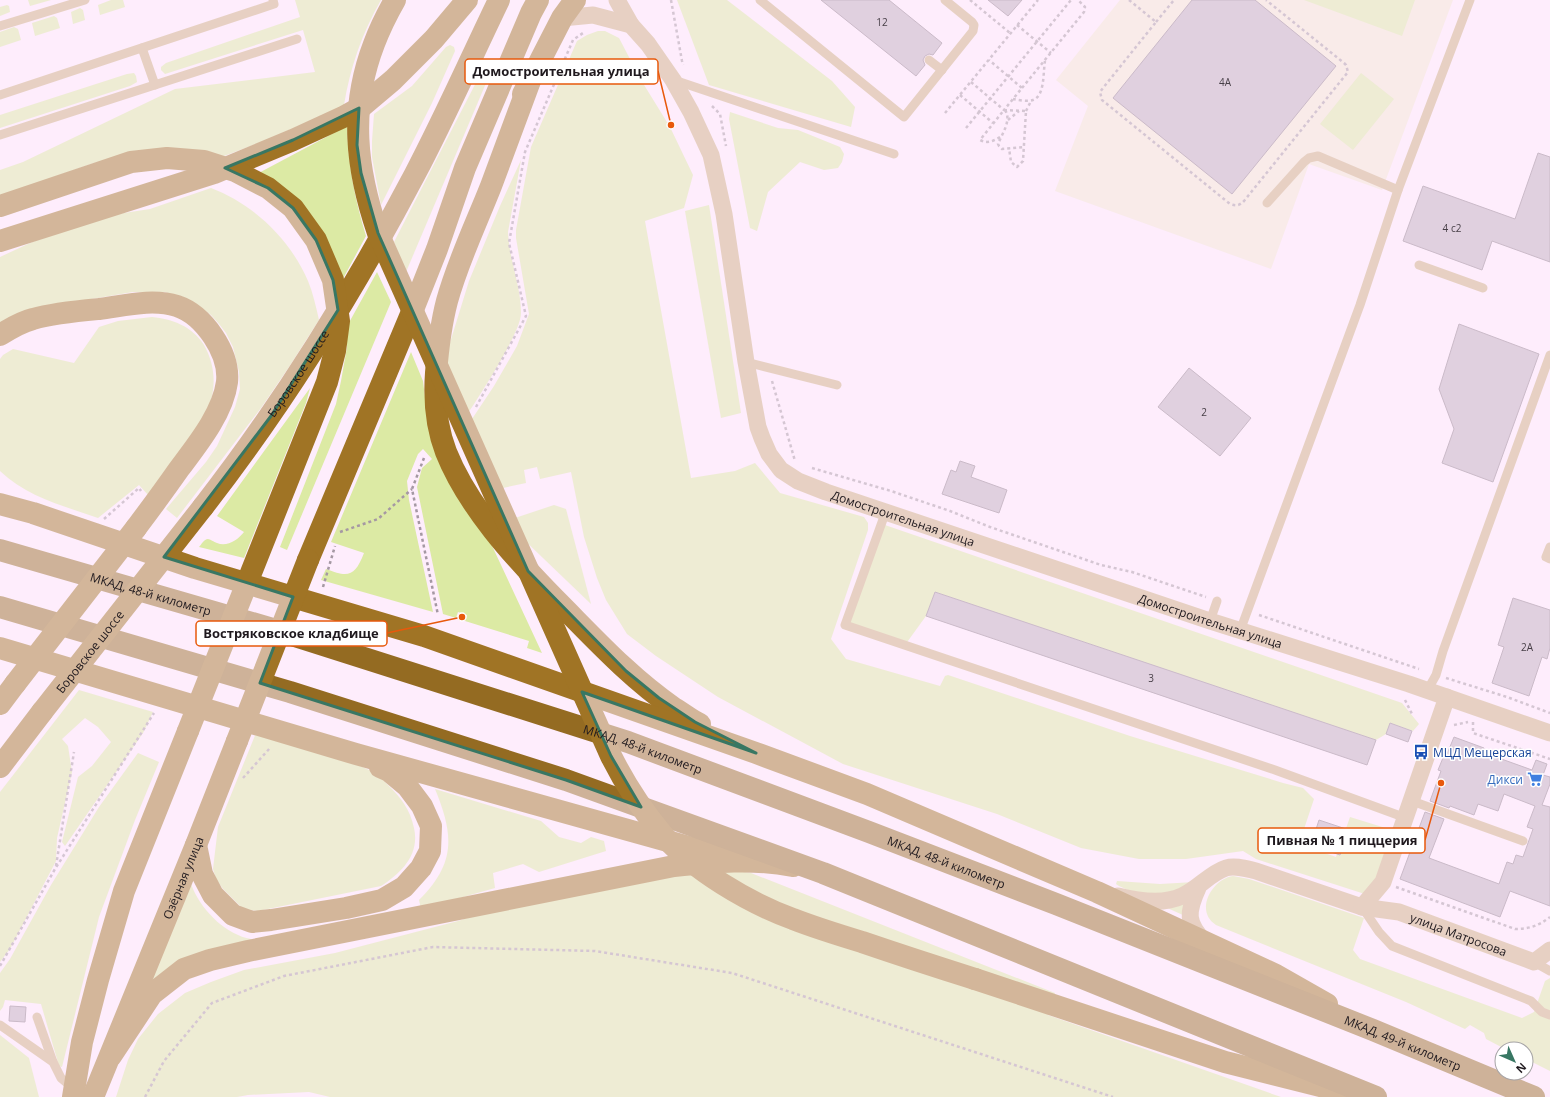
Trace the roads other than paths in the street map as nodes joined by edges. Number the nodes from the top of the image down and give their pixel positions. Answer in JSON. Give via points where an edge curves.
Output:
{"nodes":[{"id":1,"x":85,"y":0,"type":"edge"},
{"id":2,"x":273,"y":0,"type":"edge"},
{"id":3,"x":395,"y":0,"type":"edge"},
{"id":4,"x":467,"y":0,"type":"edge"},
{"id":5,"x":499,"y":0,"type":"edge"},
{"id":6,"x":538,"y":0,"type":"edge"},
{"id":7,"x":575,"y":0,"type":"edge"},
{"id":8,"x":617,"y":0,"type":"edge"},
{"id":9,"x":760,"y":0,"type":"edge"},
{"id":10,"x":945,"y":0,"type":"edge"},
{"id":11,"x":1470,"y":0,"type":"edge"},
{"id":12,"x":562,"y":18,"type":"junction"},
{"id":13,"x":631,"y":25,"type":"junction"},
{"id":14,"x":0,"y":26,"type":"edge"},
{"id":15,"x":296,"y":39,"type":"dead end"},
{"id":16,"x":142,"y":48,"type":"junction"},
{"id":17,"x":929,"y":60,"type":"dead end"},
{"id":18,"x":942,"y":70,"type":"junction"},
{"id":19,"x":672,"y":80,"type":"junction"},
{"id":20,"x":530,"y":81,"type":"junction"},
{"id":21,"x":154,"y":85,"type":"junction"},
{"id":22,"x":0,"y":95,"type":"edge"},
{"id":23,"x":0,"y":135,"type":"edge"},
{"id":24,"x":894,"y":154,"type":"dead end"},
{"id":25,"x":1398,"y":190,"type":"junction"},
{"id":26,"x":1267,"y":203,"type":"dead end"},
{"id":27,"x":0,"y":206,"type":"edge"},
{"id":28,"x":0,"y":241,"type":"edge"},
{"id":29,"x":437,"y":249,"type":"junction"},
{"id":30,"x":1419,"y":265,"type":"dead end"},
{"id":31,"x":1483,"y":288,"type":"dead end"},
{"id":32,"x":0,"y":335,"type":"edge"},
{"id":33,"x":1550,"y":354,"type":"edge"},
{"id":34,"x":746,"y":362,"type":"junction"},
{"id":35,"x":837,"y":385,"type":"dead end"},
{"id":36,"x":0,"y":490,"type":"edge"},
{"id":37,"x":0,"y":504,"type":"edge"},
{"id":38,"x":886,"y":511,"type":"junction"},
{"id":39,"x":33,"y":513,"type":"junction"},
{"id":40,"x":1550,"y":547,"type":"edge"},
{"id":41,"x":0,"y":550,"type":"edge"},
{"id":42,"x":1550,"y":559,"type":"edge"},
{"id":43,"x":1217,"y":601,"type":"road end"},
{"id":44,"x":0,"y":607,"type":"edge"},
{"id":45,"x":1210,"y":621,"type":"junction"},
{"id":46,"x":1240,"y":631,"type":"junction"},
{"id":47,"x":0,"y":648,"type":"edge"},
{"id":48,"x":1427,"y":691,"type":"junction"},
{"id":49,"x":1447,"y":697,"type":"junction"},
{"id":50,"x":0,"y":704,"type":"edge"},
{"id":51,"x":1550,"y":733,"type":"edge"},
{"id":52,"x":756,"y":753,"type":"junction"},
{"id":53,"x":356,"y":754,"type":"junction"},
{"id":54,"x":0,"y":767,"type":"edge"},
{"id":55,"x":1412,"y":801,"type":"junction"},
{"id":56,"x":1406,"y":818,"type":"junction"},
{"id":57,"x":1523,"y":841,"type":"dead end"},
{"id":58,"x":196,"y":845,"type":"junction"},
{"id":59,"x":739,"y":862,"type":"junction"},
{"id":60,"x":823,"y":873,"type":"junction"},
{"id":61,"x":1198,"y":888,"type":"junction"},
{"id":62,"x":1096,"y":892,"type":"junction"},
{"id":63,"x":1362,"y":907,"type":"junction"},
{"id":64,"x":1205,"y":942,"type":"junction"},
{"id":65,"x":1550,"y":950,"type":"edge"},
{"id":66,"x":1534,"y":962,"type":"junction"},
{"id":67,"x":1550,"y":971,"type":"edge"},
{"id":68,"x":1271,"y":991,"type":"joint"},
{"id":69,"x":1550,"y":1015,"type":"edge"},
{"id":70,"x":36,"y":1017,"type":"dead end"},
{"id":71,"x":0,"y":1025,"type":"edge"},
{"id":72,"x":1373,"y":1030,"type":"junction"},
{"id":73,"x":111,"y":1056,"type":"junction"},
{"id":74,"x":53,"y":1062,"type":"junction"},
{"id":75,"x":80,"y":1094,"type":"edge"},
{"id":76,"x":1364,"y":1097,"type":"edge"},
{"id":77,"x":1376,"y":1097,"type":"edge"},
{"id":78,"x":1534,"y":1097,"type":"edge"}],
"edges":[{"from":1,"to":14,"type":"lane"},
{"from":2,"to":16,"type":"lane","via":[[274,4]]},
{"from":3,"to":76,"type":"main road","bridge":true,"via":[[374,44],[364,74],[360,101],[357,146],[371,214],[611,756],[639,805],[663,835],[712,877],[749,899],[792,919],[1225,1062]]},
{"from":4,"to":28,"type":"main road","via":[[434,39],[392,80],[361,107],[343,117],[214,173]]},
{"from":5,"to":54,"type":"main road","name":"Боровское шоссе","bridge":true,"via":[[415,173],[353,286],[271,416]]},
{"from":6,"to":29,"type":"main road","via":[[465,168]]},
{"from":7,"to":12,"type":"main road"},
{"from":8,"to":13,"type":"street","name":"Домостроительная улица"},
{"from":9,"to":18,"type":"lane","via":[[904,117]]},
{"from":10,"to":18,"type":"lane","via":[[972,22],[974,27]]},
{"from":11,"to":25,"type":"lane"},
{"from":12,"to":13,"type":"street","via":[[593,15]]},
{"from":12,"to":20,"type":"main road"},
{"from":13,"to":19,"type":"street","name":"Домостроительная улица","via":[[648,44]]},
{"from":15,"to":21,"type":"lane"},
{"from":16,"to":21,"type":"lane"},
{"from":16,"to":22,"type":"lane"},
{"from":17,"to":18,"type":"lane"},
{"from":19,"to":24,"type":"lane"},
{"from":19,"to":34,"type":"street","name":"Домостроительная улица","via":[[691,112],[711,155],[727,228]]},
{"from":20,"to":29,"type":"main road"},
{"from":20,"to":52,"type":"main road","via":[[447,300],[440,331],[434,405],[446,452],[479,512],[505,545],[626,671],[659,698],[695,722]]},
{"from":21,"to":23,"type":"lane"},
{"from":25,"to":26,"type":"lane","via":[[1314,156],[1304,162]]},
{"from":25,"to":46,"type":"lane","via":[[1360,305]]},
{"from":27,"to":75,"type":"main road","bridge":true,"via":[[132,162],[167,158],[204,161],[235,171],[268,188],[293,208],[316,240],[333,280],[339,321],[327,382],[124,891],[82,1042]]},
{"from":29,"to":58,"type":"main road","name":"Озёрная улица","bridge":true,"via":[[308,560]]},
{"from":30,"to":31,"type":"lane"},
{"from":32,"to":50,"type":"main road","bridge":true,"via":[[18,324],[34,319],[71,312],[163,303],[194,314],[211,334],[225,361],[227,382],[208,429],[136,528]]},
{"from":33,"to":48,"type":"lane","via":[[1436,675]]},
{"from":34,"to":35,"type":"lane"},
{"from":34,"to":38,"type":"street","name":"Домостроительная улица","via":[[762,438],[769,454],[781,470],[805,484]]},
{"from":36,"to":39,"type":"main road"},
{"from":37,"to":39,"type":"main road"},
{"from":38,"to":45,"type":"street","name":"Домостроительная улица"},
{"from":38,"to":56,"type":"lane","via":[[845,625],[1275,770]]},
{"from":39,"to":52,"type":"main road","via":[[195,568],[424,636]]},
{"from":40,"to":42,"type":"lane","via":[[1546,557]]},
{"from":41,"to":68,"type":"highway","name":"МКАД, 48-й километр","via":[[273,629],[628,742],[971,871]]},
{"from":43,"to":45,"type":"lane"},
{"from":44,"to":60,"type":"highway","via":[[290,692],[566,780]]},
{"from":45,"to":46,"type":"street","name":"Домостроительная улица"},
{"from":46,"to":48,"type":"street","name":"Домостроительная улица"},
{"from":47,"to":53,"type":"main road"},
{"from":48,"to":49,"type":"street","name":"Домостроительная улица"},
{"from":49,"to":51,"type":"street","name":"Домостроительная улица"},
{"from":49,"to":55,"type":"street"},
{"from":52,"to":62,"type":"main road","via":[[867,794]]},
{"from":53,"to":58,"type":"main road","via":[[389,771],[407,786],[422,806],[431,826],[430,851],[421,868],[404,887],[393,894],[382,900],[346,908],[252,922],[233,915],[213,895],[202,874]]},
{"from":53,"to":59,"type":"main road"},
{"from":55,"to":56,"type":"street"},
{"from":55,"to":57,"type":"lane"},
{"from":56,"to":63,"type":"street","via":[[1383,882]]},
{"from":58,"to":73,"type":"main road","name":"Озёрная улица"},
{"from":59,"to":60,"type":"main road","via":[[787,865]]},
{"from":59,"to":73,"type":"main road","via":[[674,866],[210,960],[184,969],[152,994]]},
{"from":60,"to":77,"type":"highway"},
{"from":61,"to":62,"type":"street","via":[[1181,897],[1165,901]]},
{"from":61,"to":63,"type":"street","name":"улица Матросова","via":[[1214,874],[1226,868],[1242,868]]},
{"from":61,"to":64,"type":"street","via":[[1190,908],[1191,920],[1195,932]]},
{"from":62,"to":64,"type":"main road"},
{"from":63,"to":66,"type":"street","name":"улица Матросова","via":[[1399,912]]},
{"from":63,"to":69,"type":"lane","via":[[1392,946],[1531,1001],[1542,1012]]},
{"from":64,"to":72,"type":"main road","via":[[1276,975]]},
{"from":65,"to":66,"type":"street"},
{"from":66,"to":67,"type":"lane"},
{"from":68,"to":72,"type":"highway","name":"МКАД, 49-й километр"},
{"from":70,"to":74,"type":"lane"},
{"from":71,"to":74,"type":"lane"},
{"from":72,"to":78,"type":"highway","name":"МКАД, 49-й километр"},
{"from":73,"to":75,"type":"main road","name":"Озёрная улица"},
{"from":74,"to":75,"type":"lane","via":[[61,1078]]}]}
